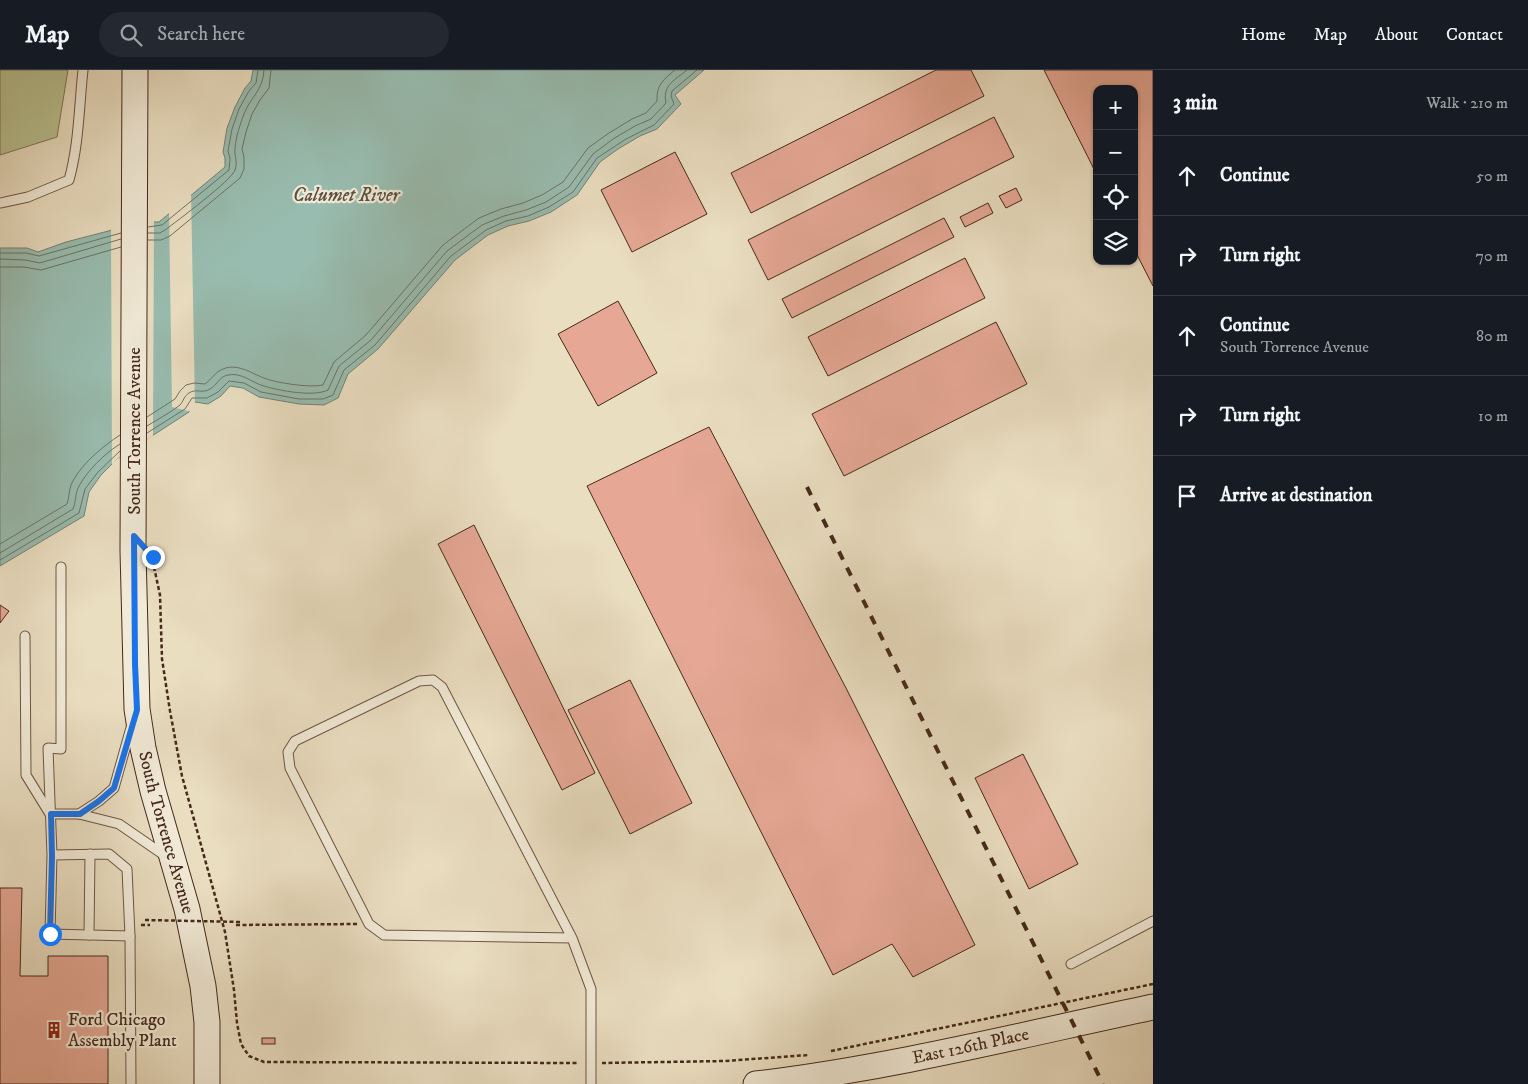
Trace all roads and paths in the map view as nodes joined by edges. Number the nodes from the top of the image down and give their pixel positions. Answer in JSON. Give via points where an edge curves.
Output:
{"nodes":[{"id":1,"x":83,"y":70,"type":"edge"},
{"id":2,"x":135,"y":70,"type":"edge"},
{"id":3,"x":0,"y":203,"type":"edge"},
{"id":4,"x":61,"y":567,"type":"dead end"},
{"id":5,"x":154,"y":567,"type":"dead end"},
{"id":6,"x":26,"y":636,"type":"dead end"},
{"id":7,"x":137,"y":710,"type":"junction"},
{"id":8,"x":51,"y":814,"type":"junction"},
{"id":9,"x":80,"y":814,"type":"junction"},
{"id":10,"x":90,"y":854,"type":"junction"},
{"id":11,"x":52,"y":856,"type":"junction"},
{"id":12,"x":174,"y":864,"type":"junction"},
{"id":13,"x":145,"y":920,"type":"dead end"},
{"id":14,"x":242,"y":922,"type":"dead end"},
{"id":15,"x":1153,"y":922,"type":"edge"},
{"id":16,"x":369,"y":924,"type":"junction"},
{"id":17,"x":236,"y":925,"type":"dead end"},
{"id":18,"x":89,"y":935,"type":"junction"},
{"id":19,"x":130,"y":936,"type":"junction"},
{"id":20,"x":572,"y":938,"type":"junction"},
{"id":21,"x":1070,"y":964,"type":"dead end"},
{"id":22,"x":1153,"y":984,"type":"edge"},
{"id":23,"x":1153,"y":1007,"type":"edge"},
{"id":24,"x":830,"y":1052,"type":"dead end"},
{"id":25,"x":811,"y":1055,"type":"dead end"},
{"id":26,"x":591,"y":1063,"type":"junction"},
{"id":27,"x":131,"y":1084,"type":"edge"},
{"id":28,"x":207,"y":1084,"type":"edge"},
{"id":29,"x":591,"y":1084,"type":"edge"},
{"id":30,"x":756,"y":1084,"type":"edge"}],
"edges":[{"from":1,"to":3,"type":"lane","via":[[76,158],[69,180],[28,197]]},
{"from":2,"to":7,"type":"main road","name":"South Torrence Avenue","via":[[134,560]]},
{"from":4,"to":8,"type":"lane","via":[[61,749],[48,748]]},
{"from":5,"to":26,"type":"path","via":[[160,595],[162,659],[180,767],[224,932],[241,1044],[249,1056],[264,1062]]},
{"from":6,"to":8,"type":"lane","via":[[26,775]]},
{"from":7,"to":9,"type":"lane","via":[[114,788]]},
{"from":7,"to":12,"type":"main road","name":"South Torrence Avenue","via":[[151,782]]},
{"from":8,"to":9,"type":"lane"},
{"from":8,"to":11,"type":"lane"},
{"from":9,"to":12,"type":"lane","via":[[119,824]]},
{"from":10,"to":11,"type":"lane"},
{"from":10,"to":18,"type":"lane"},
{"from":10,"to":19,"type":"lane","via":[[110,854],[127,870]]},
{"from":11,"to":18,"type":"lane","via":[[50,934]]},
{"from":12,"to":28,"type":"main road","name":"South Torrence Avenue","via":[[203,986],[207,1022]]},
{"from":13,"to":14,"type":"path","bridge":true},
{"from":15,"to":21,"type":"lane"},
{"from":16,"to":17,"type":"path"},
{"from":16,"to":20,"type":"lane","via":[[384,935]]},
{"from":16,"to":20,"type":"lane","via":[[290,768],[288,752],[295,742],[419,681],[433,680],[442,687]]},
{"from":18,"to":19,"type":"lane"},
{"from":19,"to":27,"type":"lane"},
{"from":20,"to":26,"type":"lane","via":[[591,989]]},
{"from":22,"to":24,"type":"path"},
{"from":23,"to":30,"type":"main road","name":"East 126th Place","via":[[876,1066]]},
{"from":25,"to":26,"type":"path","via":[[725,1061]]},
{"from":26,"to":29,"type":"lane"}]}
